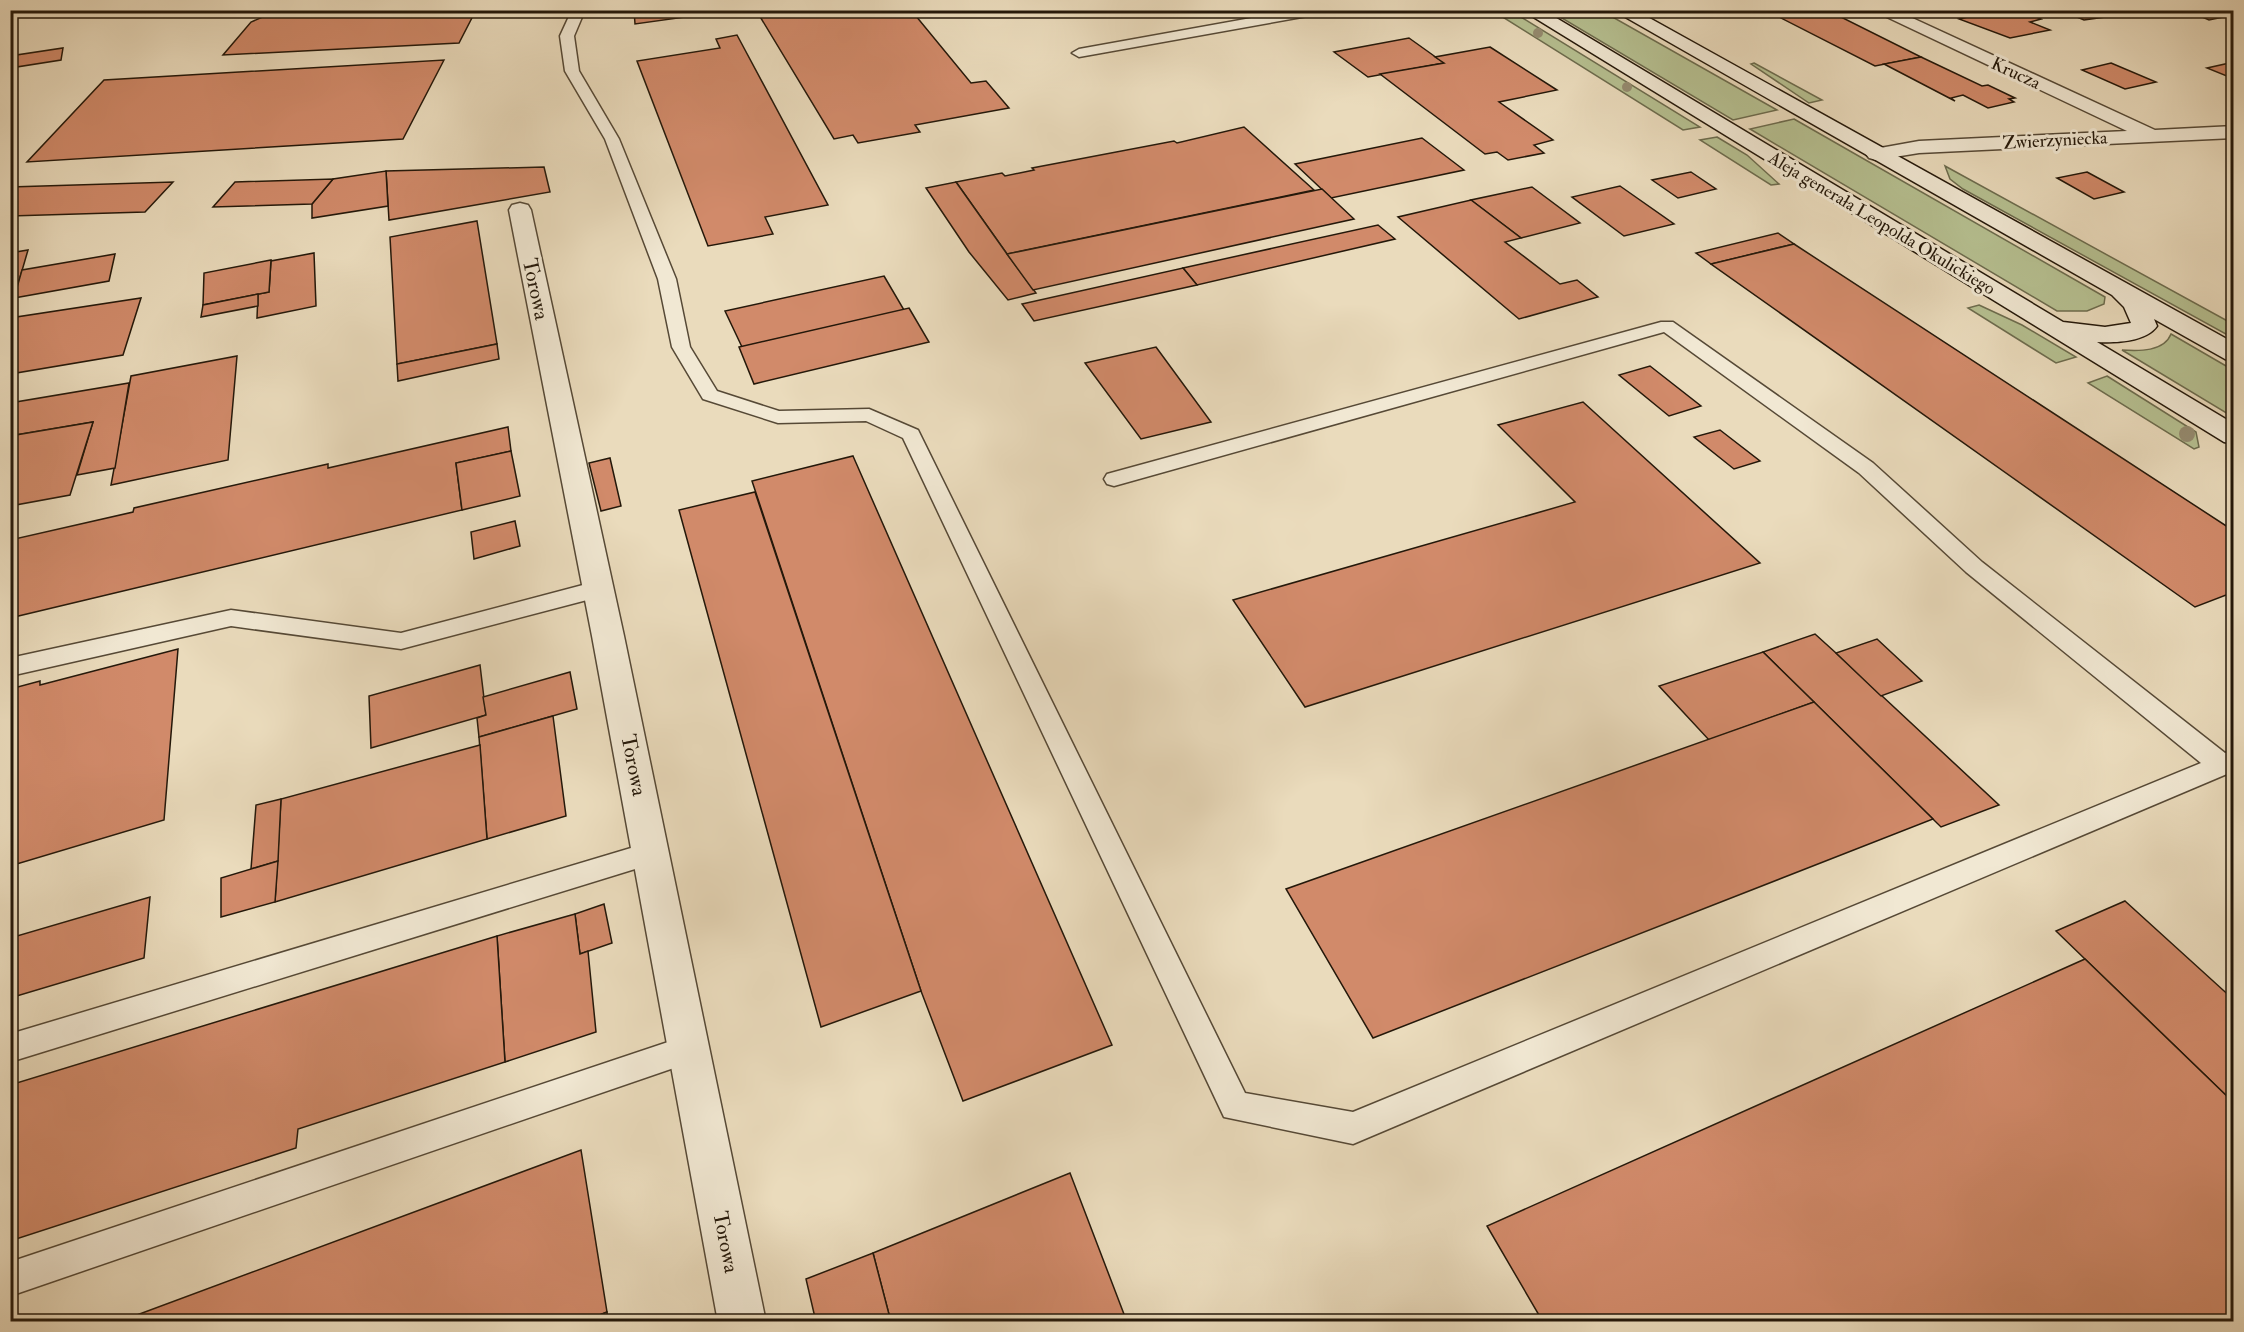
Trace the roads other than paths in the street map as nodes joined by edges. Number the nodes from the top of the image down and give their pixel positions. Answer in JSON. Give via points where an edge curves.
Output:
{"nodes":[{"id":1,"x":579,"y":10,"type":"edge"},
{"id":2,"x":1319,"y":10,"type":"edge"},
{"id":3,"x":1530,"y":10,"type":"edge"},
{"id":4,"x":1621,"y":10,"type":"edge"},
{"id":5,"x":1880,"y":10,"type":"edge"},
{"id":6,"x":1079,"y":53,"type":"dead end"},
{"id":7,"x":2234,"y":132,"type":"edge"},
{"id":8,"x":2151,"y":135,"type":"junction"},
{"id":9,"x":1876,"y":154,"type":"junction"},
{"id":10,"x":520,"y":210,"type":"dead end"},
{"id":11,"x":2116,"y":288,"type":"junction"},
{"id":12,"x":2051,"y":326,"type":"junction"},
{"id":13,"x":2234,"y":354,"type":"edge"},
{"id":14,"x":2234,"y":436,"type":"edge"},
{"id":15,"x":1114,"y":479,"type":"dead end"},
{"id":16,"x":598,"y":589,"type":"junction"},
{"id":17,"x":10,"y":667,"type":"edge"},
{"id":18,"x":2228,"y":763,"type":"edge"},
{"id":19,"x":651,"y":853,"type":"junction"},
{"id":20,"x":10,"y":1048,"type":"edge"},
{"id":21,"x":689,"y":1049,"type":"junction"},
{"id":22,"x":10,"y":1279,"type":"edge"},
{"id":23,"x":742,"y":1322,"type":"edge"}],
"edges":[{"from":1,"to":18,"type":"lane","via":[[567,36],[572,70],[612,139],[667,279],[681,347],[710,395],[778,417],[869,416],[911,434],[1235,1106],[1353,1128]]},
{"from":2,"to":6,"type":"lane"},
{"from":3,"to":12,"type":"main road","name":"Aleja generała Leopolda Okulickiego"},
{"from":4,"to":9,"type":"main road"},
{"from":5,"to":8,"type":"main road","name":"Krucza"},
{"from":7,"to":8,"type":"main road","name":"Zwierzyniecka"},
{"from":8,"to":9,"type":"main road","name":"Zwierzyniecka","via":[[1901,148]]},
{"from":9,"to":11,"type":"main road"},
{"from":10,"to":16,"type":"main road","name":"Torowa"},
{"from":11,"to":12,"type":"main road","via":[[2135,304],[2145,326],[2117,335]]},
{"from":11,"to":13,"type":"main road"},
{"from":12,"to":14,"type":"main road","name":"Aleja generała Leopolda Okulickiego"},
{"from":15,"to":18,"type":"lane","via":[[1667,326],[1866,468],[1974,567]]},
{"from":16,"to":17,"type":"lane","via":[[401,641],[231,618]]},
{"from":16,"to":19,"type":"main road","name":"Torowa"},
{"from":19,"to":20,"type":"lane"},
{"from":19,"to":21,"type":"main road","name":"Torowa"},
{"from":21,"to":22,"type":"lane"},
{"from":21,"to":23,"type":"main road","name":"Torowa"}]}
